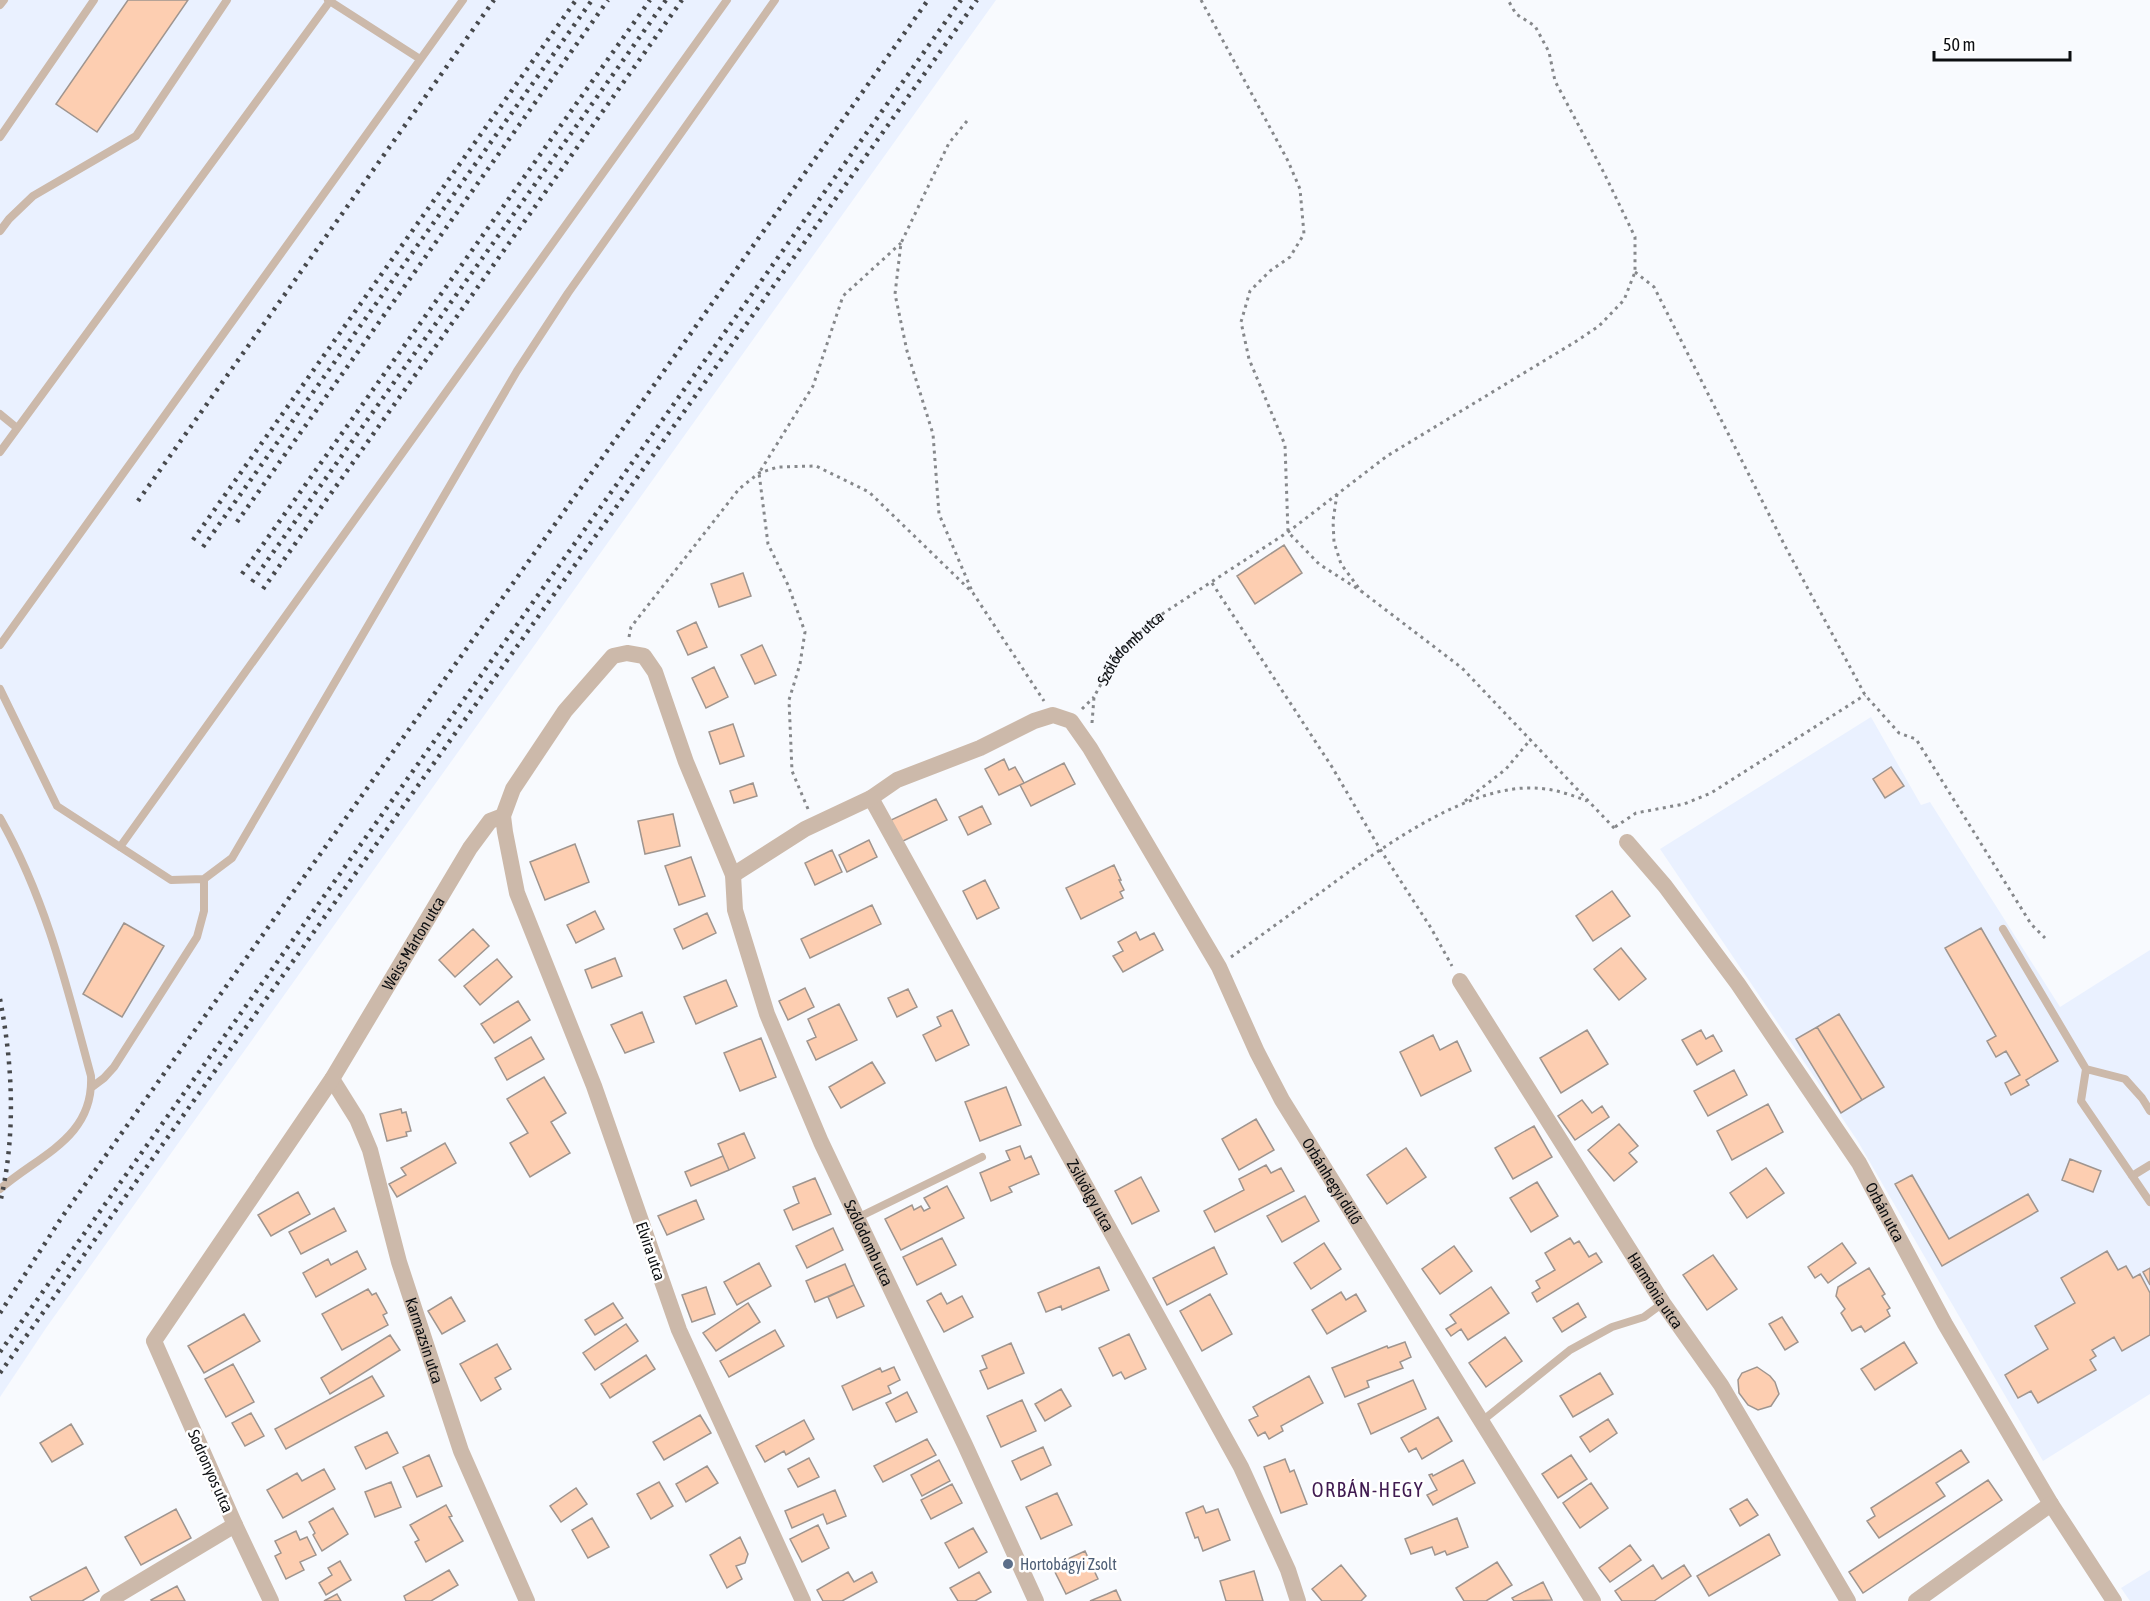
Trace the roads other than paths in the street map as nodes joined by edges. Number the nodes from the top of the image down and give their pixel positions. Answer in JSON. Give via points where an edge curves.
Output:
{"nodes":[{"id":1,"x":3,"y":0,"type":"edge"},
{"id":2,"x":94,"y":0,"type":"edge"},
{"id":3,"x":227,"y":0,"type":"edge"},
{"id":4,"x":463,"y":0,"type":"edge"},
{"id":5,"x":727,"y":0,"type":"edge"},
{"id":6,"x":775,"y":0,"type":"edge"},
{"id":7,"x":329,"y":1,"type":"edge"},
{"id":8,"x":0,"y":5,"type":"edge"},
{"id":9,"x":420,"y":59,"type":"junction"},
{"id":10,"x":0,"y":137,"type":"edge"},
{"id":11,"x":0,"y":231,"type":"edge"},
{"id":12,"x":0,"y":414,"type":"edge"},
{"id":13,"x":18,"y":428,"type":"junction"},
{"id":14,"x":0,"y":452,"type":"edge"},
{"id":15,"x":0,"y":645,"type":"edge"},
{"id":16,"x":0,"y":688,"type":"edge"},
{"id":17,"x":871,"y":798,"type":"junction"},
{"id":18,"x":503,"y":816,"type":"junction"},
{"id":19,"x":0,"y":818,"type":"edge"},
{"id":20,"x":1627,"y":842,"type":"road end"},
{"id":21,"x":120,"y":847,"type":"junction"},
{"id":22,"x":733,"y":875,"type":"junction"},
{"id":23,"x":204,"y":879,"type":"junction"},
{"id":24,"x":2003,"y":929,"type":"dead end"},
{"id":25,"x":1460,"y":981,"type":"road end"},
{"id":26,"x":2086,"y":1068,"type":"junction"},
{"id":27,"x":332,"y":1079,"type":"junction"},
{"id":28,"x":92,"y":1087,"type":"junction"},
{"id":29,"x":2150,"y":1111,"type":"edge"},
{"id":30,"x":982,"y":1157,"type":"dead end"},
{"id":31,"x":2150,"y":1165,"type":"edge"},
{"id":32,"x":2132,"y":1176,"type":"junction"},
{"id":33,"x":0,"y":1189,"type":"edge"},
{"id":34,"x":2150,"y":1202,"type":"edge"},
{"id":35,"x":857,"y":1218,"type":"junction"},
{"id":36,"x":1663,"y":1303,"type":"junction"},
{"id":37,"x":154,"y":1341,"type":"joint"},
{"id":38,"x":1482,"y":1421,"type":"junction"},
{"id":39,"x":2050,"y":1504,"type":"junction"},
{"id":40,"x":235,"y":1526,"type":"junction"},
{"id":41,"x":108,"y":1601,"type":"edge"},
{"id":42,"x":271,"y":1601,"type":"edge"},
{"id":43,"x":527,"y":1601,"type":"edge"},
{"id":44,"x":803,"y":1601,"type":"edge"},
{"id":45,"x":1036,"y":1601,"type":"edge"},
{"id":46,"x":1298,"y":1601,"type":"edge"},
{"id":47,"x":1593,"y":1601,"type":"edge"},
{"id":48,"x":1848,"y":1601,"type":"edge"},
{"id":49,"x":1916,"y":1601,"type":"edge"},
{"id":50,"x":2114,"y":1601,"type":"edge"}],
"edges":[{"from":1,"to":8,"type":"lane"},
{"from":2,"to":10,"type":"lane"},
{"from":3,"to":11,"type":"lane","via":[[136,136],[33,196]]},
{"from":4,"to":9,"type":"lane"},
{"from":5,"to":21,"type":"lane"},
{"from":6,"to":23,"type":"lane","via":[[516,371],[232,858]]},
{"from":7,"to":9,"type":"lane"},
{"from":7,"to":13,"type":"lane"},
{"from":9,"to":15,"type":"lane"},
{"from":12,"to":13,"type":"lane"},
{"from":13,"to":14,"type":"lane"},
{"from":16,"to":21,"type":"lane","via":[[57,806]]},
{"from":17,"to":22,"type":"street","via":[[815,824]]},
{"from":17,"to":38,"type":"street","name":"Orbánhegyi dűlő","via":[[897,780],[980,748],[1034,721],[1053,715],[1071,721],[1219,967],[1282,1100]]},
{"from":17,"to":46,"type":"street","name":"Zsilvölgy utca","via":[[1241,1467]]},
{"from":18,"to":22,"type":"street","name":"Szőlődomb utca","via":[[513,789],[565,711],[613,656],[644,656],[655,672],[686,762]]},
{"from":18,"to":27,"type":"street","name":"Weiss Márton utca","via":[[489,821],[470,848]]},
{"from":18,"to":44,"type":"street","name":"Elvira utca","via":[[517,893],[594,1086],[679,1330]]},
{"from":19,"to":28,"type":"lane","via":[[40,899]]},
{"from":20,"to":39,"type":"street","name":"Orbán utca","via":[[1738,984],[1859,1163],[1935,1306]]},
{"from":21,"to":23,"type":"lane","via":[[171,880]]},
{"from":22,"to":35,"type":"street","name":"Szőlődomb utca","via":[[735,910],[767,1014]]},
{"from":23,"to":28,"type":"lane","via":[[204,911],[198,937],[114,1067]]},
{"from":24,"to":26,"type":"lane"},
{"from":25,"to":36,"type":"street","name":"Harmónia utca"},
{"from":26,"to":29,"type":"lane","via":[[2125,1079]]},
{"from":26,"to":32,"type":"lane","via":[[2081,1101]]},
{"from":27,"to":37,"type":"street","name":"Weiss Márton utca"},
{"from":27,"to":43,"type":"street","name":"Karmazsin utca","via":[[357,1119],[370,1150],[399,1262],[461,1451]]},
{"from":28,"to":33,"type":"lane","via":[[87,1112],[69,1136]]},
{"from":30,"to":35,"type":"lane"},
{"from":31,"to":32,"type":"lane"},
{"from":32,"to":34,"type":"lane"},
{"from":35,"to":45,"type":"street","name":"Szőlődomb utca"},
{"from":36,"to":38,"type":"lane","via":[[1644,1317],[1612,1327],[1570,1350]]},
{"from":36,"to":48,"type":"street","name":"Harmónia utca","via":[[1720,1385]]},
{"from":37,"to":40,"type":"street","name":"Sodronyos utca"},
{"from":38,"to":47,"type":"street","name":"Orbánhegyi dűlő"},
{"from":39,"to":49,"type":"street"},
{"from":39,"to":50,"type":"street","name":"Orbán utca"},
{"from":40,"to":41,"type":"street"},
{"from":40,"to":42,"type":"street","name":"Sodronyos utca"}]}
